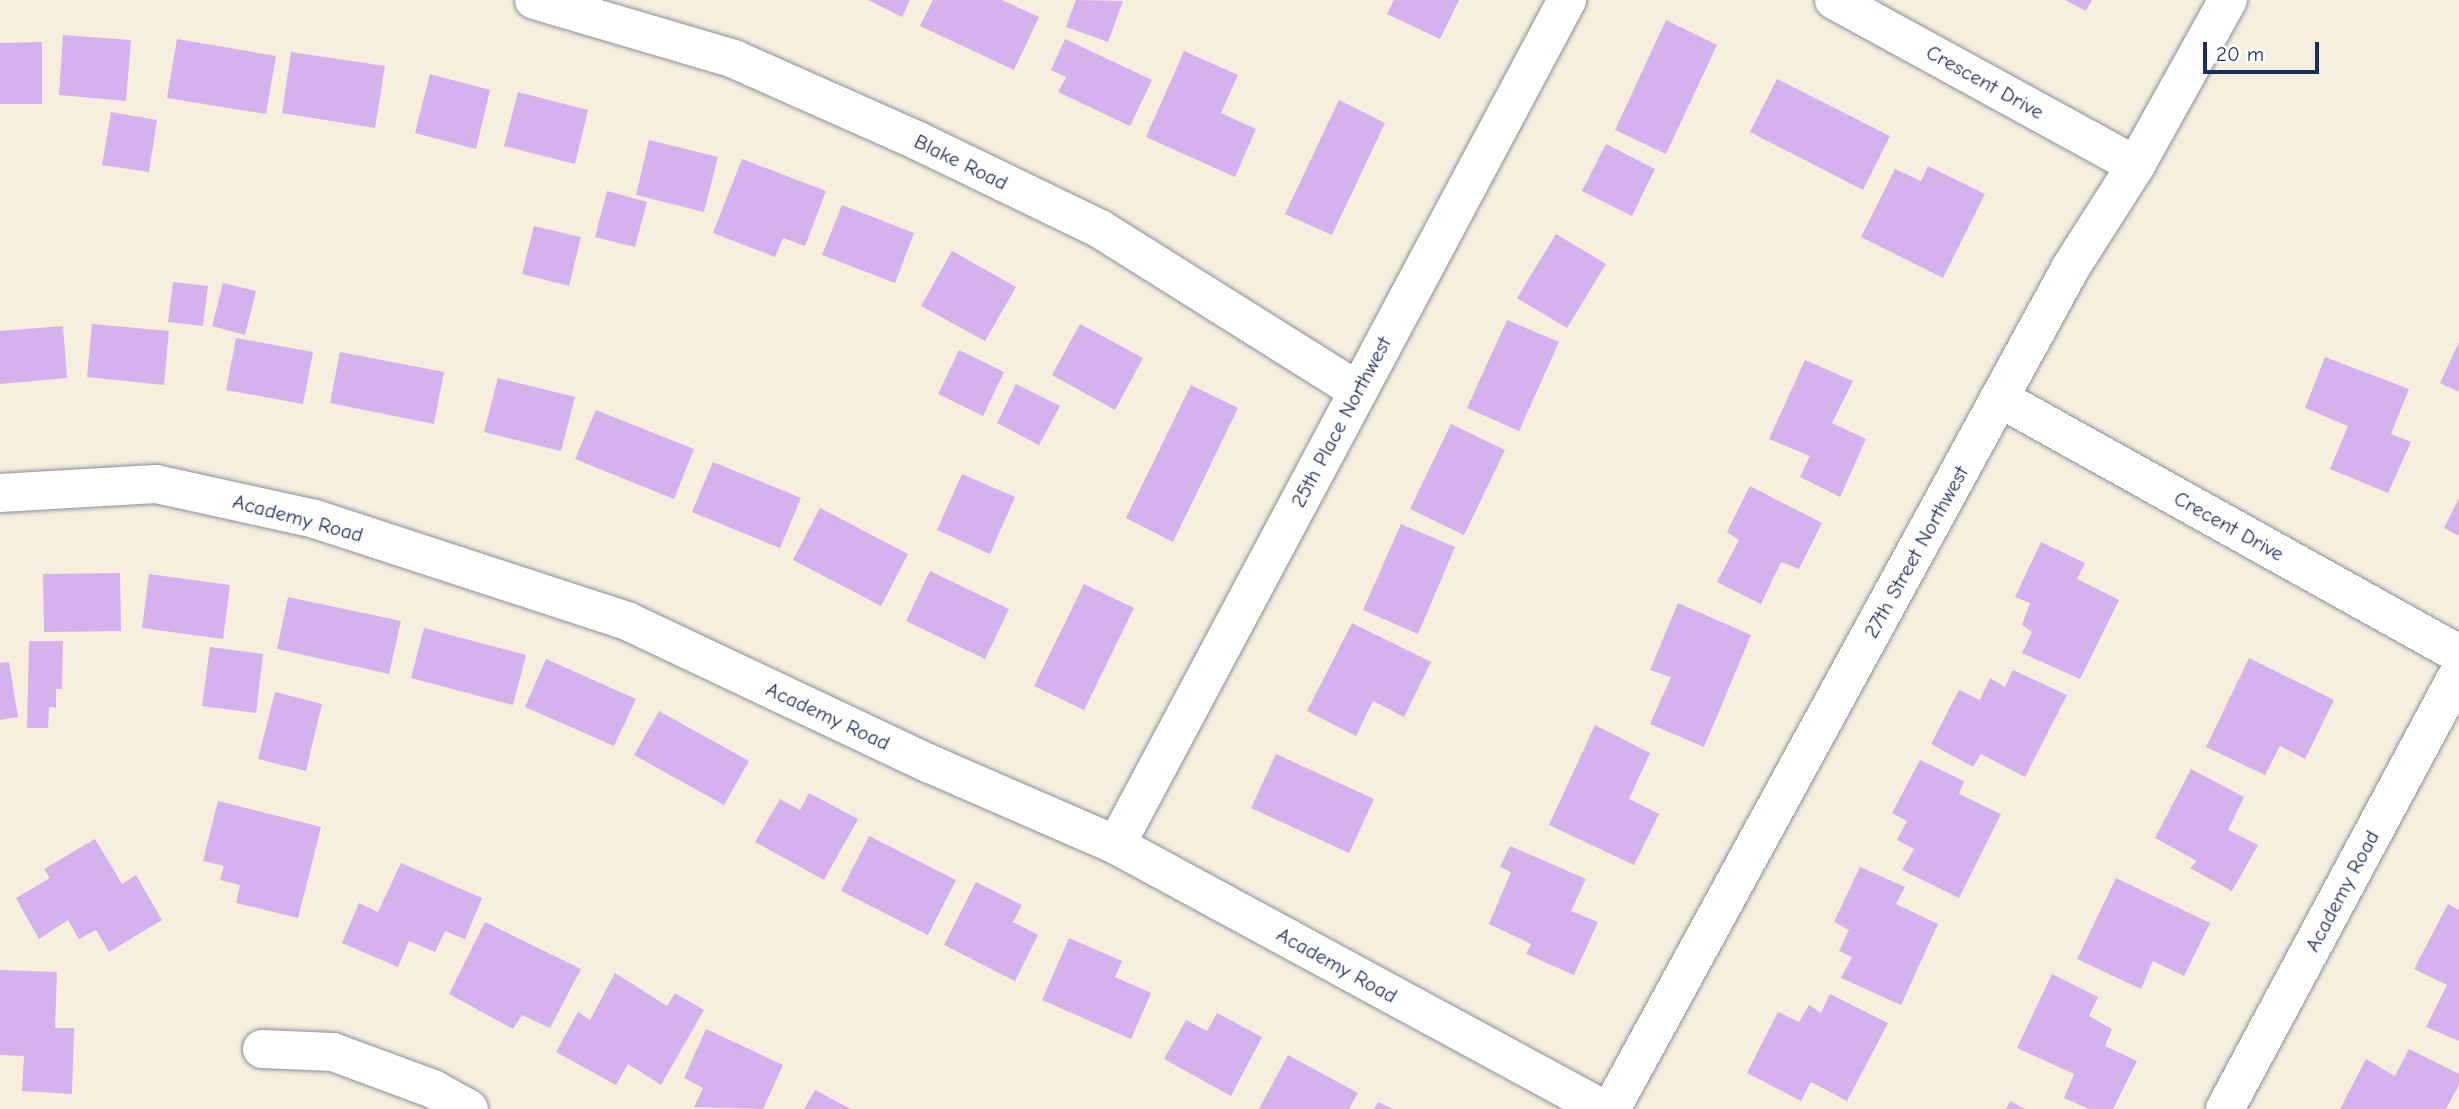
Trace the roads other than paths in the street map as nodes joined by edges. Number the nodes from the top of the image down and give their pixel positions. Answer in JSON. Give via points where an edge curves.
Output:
{"nodes":[{"id":1,"x":534,"y":0,"type":"edge"},
{"id":2,"x":1567,"y":0,"type":"edge"},
{"id":3,"x":1834,"y":0,"type":"edge"},
{"id":4,"x":2228,"y":0,"type":"edge"},
{"id":5,"x":2136,"y":165,"type":"junction"},
{"id":6,"x":1357,"y":390,"type":"junction"},
{"id":7,"x":1999,"y":398,"type":"junction"},
{"id":8,"x":0,"y":493,"type":"edge"},
{"id":9,"x":2459,"y":654,"type":"edge"},
{"id":10,"x":2459,"y":673,"type":"edge"},
{"id":11,"x":1116,"y":845,"type":"junction"},
{"id":12,"x":262,"y":1049,"type":"dead end"},
{"id":13,"x":470,"y":1109,"type":"edge"},
{"id":14,"x":1603,"y":1109,"type":"edge"},
{"id":15,"x":1611,"y":1109,"type":"edge"},
{"id":16,"x":2225,"y":1109,"type":"edge"}],
"edges":[{"from":1,"to":6,"type":"street","name":"Blake Road","via":[[734,59],[918,141],[1100,229]]},
{"from":2,"to":6,"type":"street","name":"25th Place Northwest"},
{"from":3,"to":5,"type":"street","name":"Crescent Drive"},
{"from":4,"to":5,"type":"street","name":"27th Street Northwest"},
{"from":5,"to":7,"type":"street","name":"27th Street Northwest","via":[[2071,267]]},
{"from":6,"to":11,"type":"street","name":"25th Place Northwest"},
{"from":7,"to":9,"type":"street","name":"Crecent Drive"},
{"from":7,"to":15,"type":"street","name":"27th Street Northwest"},
{"from":8,"to":11,"type":"street","name":"Academy Road","via":[[156,484],[315,519],[627,621],[930,764]]},
{"from":10,"to":16,"type":"street","name":"Academy Road"},
{"from":11,"to":14,"type":"street","name":"Academy Road"},
{"from":12,"to":13,"type":"street","via":[[333,1052],[433,1089]]}]}
